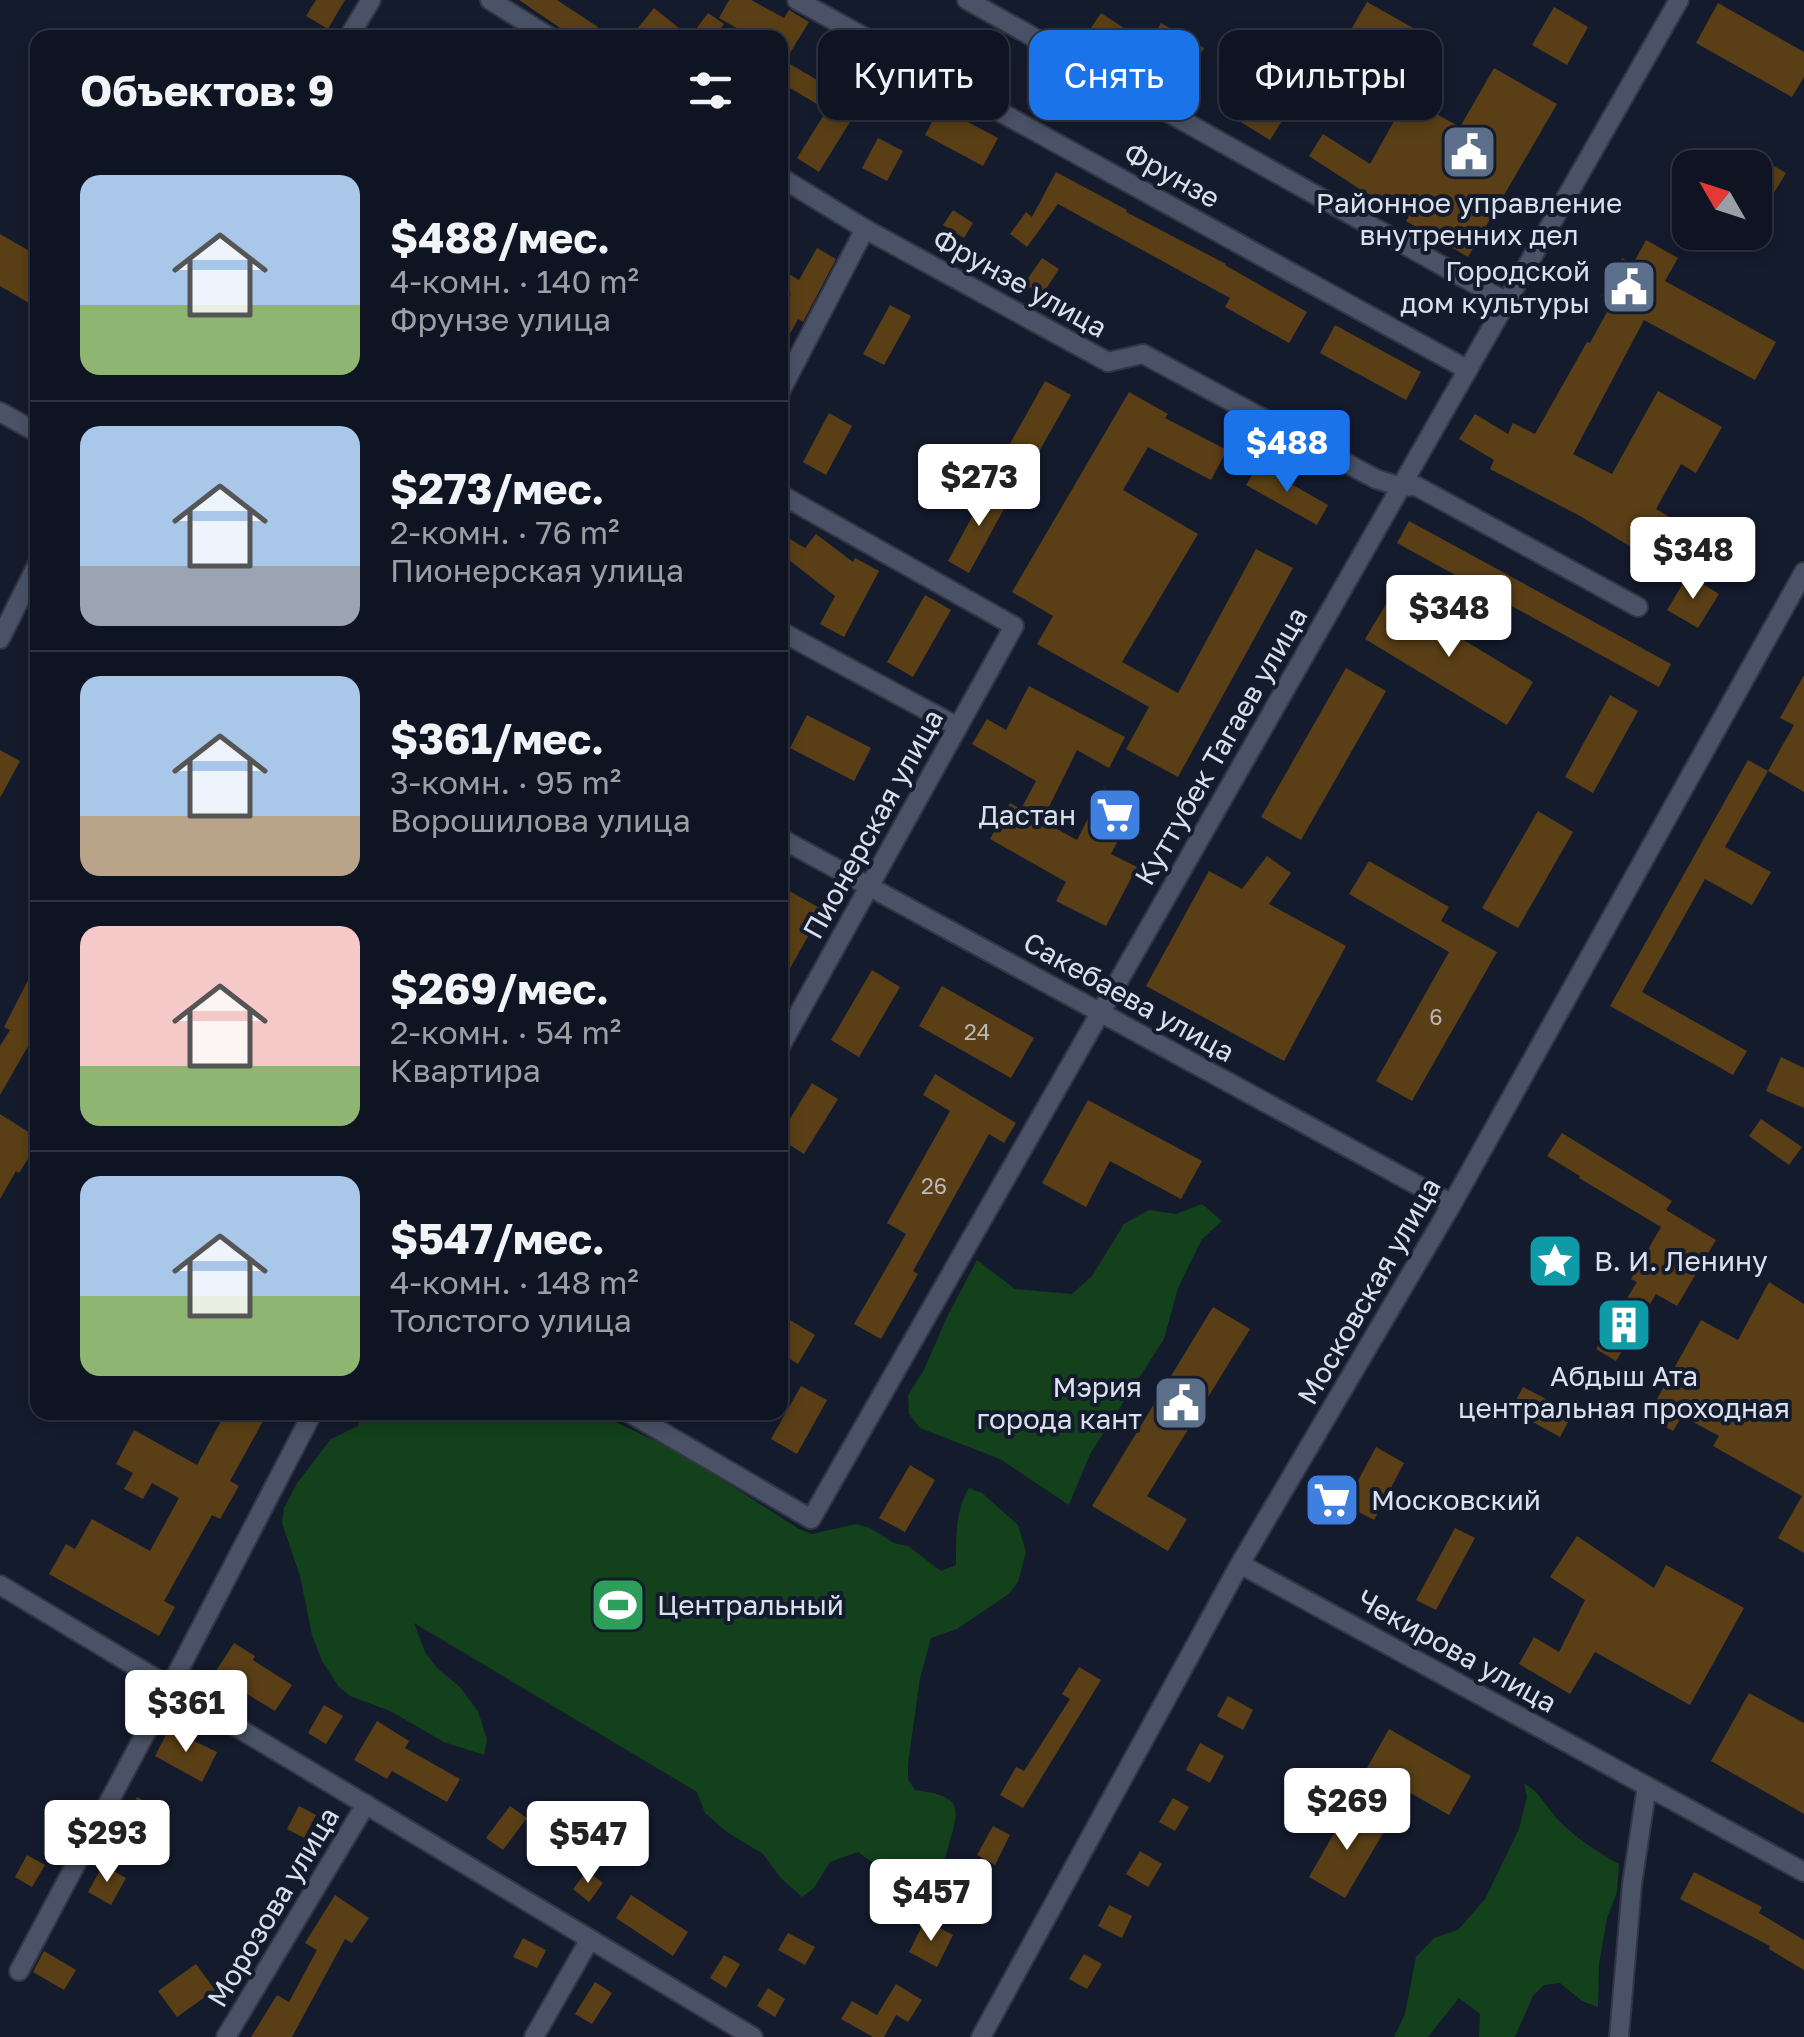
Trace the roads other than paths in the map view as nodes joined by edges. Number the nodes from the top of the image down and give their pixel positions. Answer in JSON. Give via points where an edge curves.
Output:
{"nodes":[{"id":1,"x":370,"y":0,"type":"edge"},
{"id":2,"x":490,"y":0,"type":"edge"},
{"id":3,"x":797,"y":0,"type":"edge"},
{"id":4,"x":968,"y":0,"type":"edge"},
{"id":5,"x":1679,"y":0,"type":"edge"},
{"id":6,"x":353,"y":30,"type":"edge"},
{"id":7,"x":539,"y":30,"type":"edge"},
{"id":8,"x":788,"y":182,"type":"edge"},
{"id":9,"x":865,"y":229,"type":"junction"},
{"id":10,"x":1506,"y":302,"type":"junction"},
{"id":11,"x":1468,"y":370,"type":"junction"},
{"id":12,"x":788,"y":377,"type":"edge"},
{"id":13,"x":0,"y":412,"type":"edge"},
{"id":14,"x":30,"y":429,"type":"edge"},
{"id":15,"x":1401,"y":487,"type":"junction"},
{"id":16,"x":788,"y":499,"type":"edge"},
{"id":17,"x":1804,"y":572,"type":"edge"},
{"id":18,"x":30,"y":580,"type":"edge"},
{"id":19,"x":1638,"y":606,"type":"dead end"},
{"id":20,"x":788,"y":636,"type":"edge"},
{"id":21,"x":0,"y":639,"type":"edge"},
{"id":22,"x":958,"y":727,"type":"junction"},
{"id":23,"x":788,"y":842,"type":"edge"},
{"id":24,"x":870,"y":887,"type":"junction"},
{"id":25,"x":1100,"y":1013,"type":"junction"},
{"id":26,"x":788,"y":1033,"type":"edge"},
{"id":27,"x":1452,"y":1204,"type":"junction"},
{"id":28,"x":309,"y":1420,"type":"edge"},
{"id":29,"x":642,"y":1420,"type":"edge"},
{"id":30,"x":1240,"y":1564,"type":"junction"},
{"id":31,"x":0,"y":1584,"type":"edge"},
{"id":32,"x":170,"y":1687,"type":"junction"},
{"id":33,"x":1647,"y":1786,"type":"junction"},
{"id":34,"x":366,"y":1804,"type":"junction"},
{"id":35,"x":1804,"y":1872,"type":"edge"},
{"id":36,"x":590,"y":1939,"type":"junction"},
{"id":37,"x":18,"y":1971,"type":"dead end"},
{"id":38,"x":744,"y":2035,"type":"edge"},
{"id":39,"x":226,"y":2037,"type":"edge"},
{"id":40,"x":534,"y":2037,"type":"edge"},
{"id":41,"x":980,"y":2037,"type":"edge"},
{"id":42,"x":1619,"y":2037,"type":"edge"}],
"edges":[{"from":1,"to":6,"type":"street"},
{"from":2,"to":7,"type":"street"},
{"from":3,"to":11,"type":"street","name":"Фрунзе"},
{"from":4,"to":10,"type":"street","name":"Фрунзе"},
{"from":5,"to":10,"type":"street","name":"Куттубек Тагаев улица"},
{"from":8,"to":9,"type":"street","name":"Фрунзе улица"},
{"from":9,"to":12,"type":"street"},
{"from":9,"to":15,"type":"street","name":"Фрунзе улица","via":[[1108,362],[1143,354],[1376,480]]},
{"from":10,"to":11,"type":"street","name":"Куттубек Тагаев улица"},
{"from":11,"to":15,"type":"street","name":"Куттубек Тагаев улица"},
{"from":13,"to":14,"type":"street"},
{"from":15,"to":19,"type":"street","name":"Фрунзе улица","via":[[1416,486]]},
{"from":15,"to":25,"type":"street","name":"Куттубек Тагаев улица"},
{"from":16,"to":22,"type":"street","name":"Пионерская улица","via":[[1014,626]]},
{"from":17,"to":27,"type":"street","name":"Московская улица"},
{"from":18,"to":21,"type":"street"},
{"from":20,"to":22,"type":"street"},
{"from":22,"to":24,"type":"street","name":"Пионерская улица"},
{"from":23,"to":24,"type":"street","name":"Сакебаева улица"},
{"from":24,"to":25,"type":"street","name":"Сакебаева улица"},
{"from":24,"to":26,"type":"street","name":"Пионерская улица"},
{"from":25,"to":27,"type":"street","name":"Сакебаева улица"},
{"from":25,"to":29,"type":"street","name":"Куттубек Тагаев улица","via":[[812,1519]]},
{"from":27,"to":30,"type":"street","name":"Московская улица"},
{"from":28,"to":32,"type":"street"},
{"from":30,"to":33,"type":"street","name":"Чекирова улица"},
{"from":30,"to":41,"type":"street","name":"Московская улица"},
{"from":31,"to":32,"type":"street"},
{"from":32,"to":34,"type":"street"},
{"from":32,"to":37,"type":"street"},
{"from":33,"to":35,"type":"street","name":"Чекирова улица"},
{"from":33,"to":42,"type":"street"},
{"from":34,"to":36,"type":"street"},
{"from":34,"to":39,"type":"street","name":"Морозова улица"},
{"from":36,"to":38,"type":"street"},
{"from":36,"to":40,"type":"street"}]}
